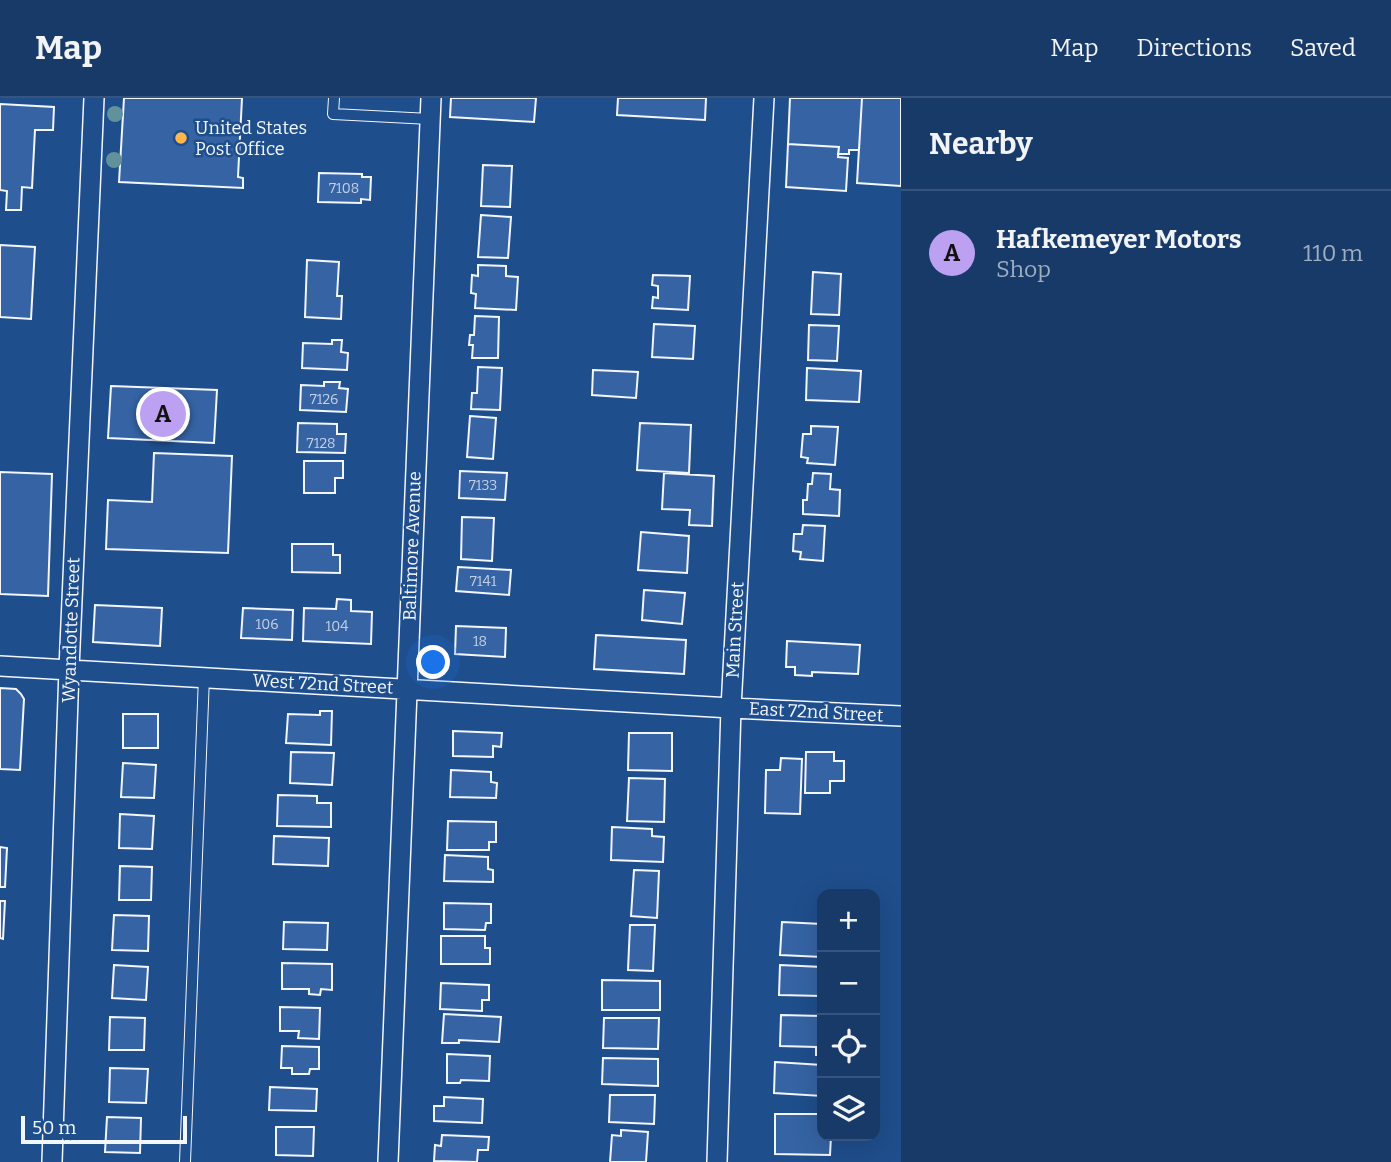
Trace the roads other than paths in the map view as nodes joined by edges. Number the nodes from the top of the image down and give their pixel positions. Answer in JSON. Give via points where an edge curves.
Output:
{"nodes":[{"id":1,"x":94,"y":98,"type":"edge"},
{"id":2,"x":334,"y":98,"type":"edge"},
{"id":3,"x":431,"y":98,"type":"edge"},
{"id":4,"x":764,"y":98,"type":"edge"},
{"id":5,"x":430,"y":119,"type":"junction"},
{"id":6,"x":0,"y":666,"type":"edge"},
{"id":7,"x":69,"y":669,"type":"junction"},
{"id":8,"x":204,"y":677,"type":"junction"},
{"id":9,"x":406,"y":689,"type":"junction"},
{"id":10,"x":731,"y":708,"type":"junction"},
{"id":11,"x":901,"y":716,"type":"edge"},
{"id":12,"x":52,"y":1162,"type":"edge"},
{"id":13,"x":185,"y":1162,"type":"edge"},
{"id":14,"x":388,"y":1162,"type":"edge"},
{"id":15,"x":717,"y":1162,"type":"edge"}],
"edges":[{"from":1,"to":7,"type":"street","name":"Wyandotte Street"},
{"from":2,"to":5,"type":"lane","via":[[333,114]]},
{"from":3,"to":5,"type":"street","name":"Baltimore Avenue"},
{"from":4,"to":10,"type":"street","name":"Main Street"},
{"from":5,"to":9,"type":"street","name":"Baltimore Avenue"},
{"from":6,"to":7,"type":"street","name":"West 72nd Street"},
{"from":7,"to":8,"type":"street","name":"West 72nd Street"},
{"from":7,"to":12,"type":"street","name":"Wyandotte Street"},
{"from":8,"to":9,"type":"street","name":"West 72nd Street"},
{"from":8,"to":13,"type":"lane"},
{"from":9,"to":10,"type":"street","name":"West 72nd Street"},
{"from":9,"to":14,"type":"street","name":"Baltimore Avenue"},
{"from":10,"to":11,"type":"street","name":"East 72nd Street"},
{"from":10,"to":15,"type":"street","name":"Main Street"}]}
